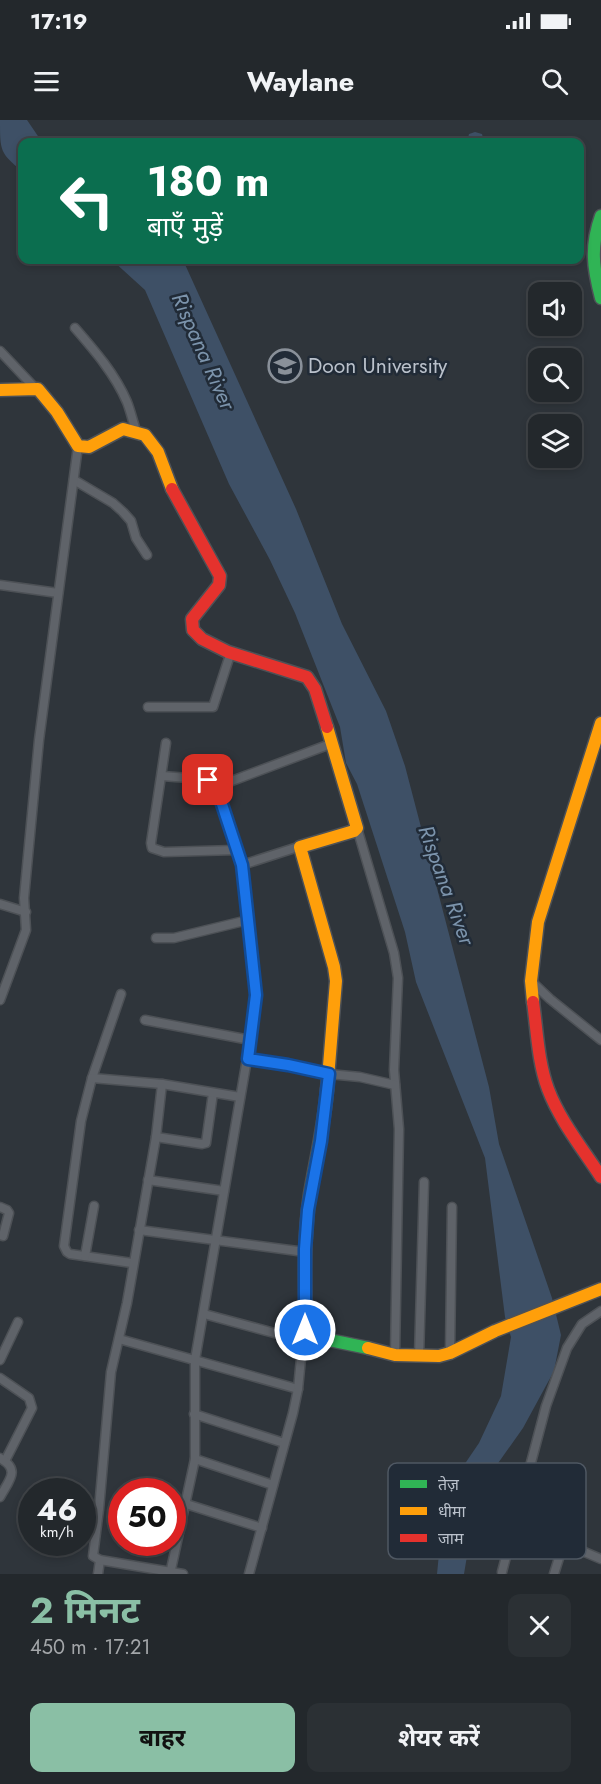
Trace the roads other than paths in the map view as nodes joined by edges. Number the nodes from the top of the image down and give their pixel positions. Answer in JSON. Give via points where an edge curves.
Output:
{"nodes":[{"id":1,"x":601,"y":216,"type":"edge"},
{"id":2,"x":601,"y":298,"type":"edge"},
{"id":3,"x":75,"y":328,"type":"dead end"},
{"id":4,"x":0,"y":351,"type":"edge"},
{"id":5,"x":35,"y":388,"type":"junction"},
{"id":6,"x":0,"y":390,"type":"edge"},
{"id":7,"x":137,"y":433,"type":"junction"},
{"id":8,"x":78,"y":446,"type":"junction"},
{"id":9,"x":74,"y":480,"type":"junction"},
{"id":10,"x":147,"y":555,"type":"dead end"},
{"id":11,"x":0,"y":585,"type":"edge"},
{"id":12,"x":58,"y":593,"type":"junction"},
{"id":13,"x":231,"y":652,"type":"junction"},
{"id":14,"x":148,"y":706,"type":"dead end"},
{"id":15,"x":601,"y":723,"type":"edge"},
{"id":16,"x":166,"y":743,"type":"dead end"},
{"id":17,"x":333,"y":743,"type":"junction"},
{"id":18,"x":598,"y":751,"type":"edge"},
{"id":19,"x":162,"y":776,"type":"junction"},
{"id":20,"x":219,"y":786,"type":"junction"},
{"id":21,"x":357,"y":828,"type":"junction"},
{"id":22,"x":301,"y":846,"type":"junction"},
{"id":23,"x":236,"y":850,"type":"junction"},
{"id":24,"x":242,"y":865,"type":"junction"},
{"id":25,"x":0,"y":904,"type":"edge"},
{"id":26,"x":26,"y":912,"type":"junction"},
{"id":27,"x":248,"y":920,"type":"junction"},
{"id":28,"x":156,"y":938,"type":"dead end"},
{"id":29,"x":531,"y":981,"type":"junction"},
{"id":30,"x":121,"y":994,"type":"dead end"},
{"id":31,"x":0,"y":1000,"type":"edge"},
{"id":32,"x":145,"y":1020,"type":"dead end"},
{"id":33,"x":250,"y":1040,"type":"junction"},
{"id":34,"x":601,"y":1040,"type":"edge"},
{"id":35,"x":248,"y":1059,"type":"junction"},
{"id":36,"x":329,"y":1074,"type":"junction"},
{"id":37,"x":92,"y":1078,"type":"junction"},
{"id":38,"x":162,"y":1084,"type":"junction"},
{"id":39,"x":395,"y":1085,"type":"junction"},
{"id":40,"x":213,"y":1093,"type":"junction"},
{"id":41,"x":240,"y":1097,"type":"junction"},
{"id":42,"x":156,"y":1137,"type":"junction"},
{"id":43,"x":601,"y":1177,"type":"edge"},
{"id":44,"x":148,"y":1180,"type":"junction"},
{"id":45,"x":424,"y":1182,"type":"dead end"},
{"id":46,"x":224,"y":1191,"type":"junction"},
{"id":47,"x":94,"y":1206,"type":"dead end"},
{"id":48,"x":0,"y":1207,"type":"edge"},
{"id":49,"x":452,"y":1207,"type":"dead end"},
{"id":50,"x":139,"y":1230,"type":"junction"},
{"id":51,"x":3,"y":1236,"type":"dead end"},
{"id":52,"x":215,"y":1241,"type":"junction"},
{"id":53,"x":305,"y":1252,"type":"junction"},
{"id":54,"x":85,"y":1256,"type":"junction"},
{"id":55,"x":132,"y":1263,"type":"junction"},
{"id":56,"x":601,"y":1289,"type":"edge"},
{"id":57,"x":601,"y":1311,"type":"edge"},
{"id":58,"x":204,"y":1314,"type":"junction"},
{"id":59,"x":18,"y":1322,"type":"dead end"},
{"id":60,"x":306,"y":1337,"type":"junction"},
{"id":61,"x":119,"y":1339,"type":"junction"},
{"id":62,"x":450,"y":1353,"type":"junction"},
{"id":63,"x":395,"y":1355,"type":"junction"},
{"id":64,"x":420,"y":1357,"type":"junction"},
{"id":65,"x":0,"y":1360,"type":"edge"},
{"id":66,"x":195,"y":1360,"type":"junction"},
{"id":67,"x":0,"y":1378,"type":"edge"},
{"id":68,"x":298,"y":1389,"type":"junction"},
{"id":69,"x":194,"y":1414,"type":"junction"},
{"id":70,"x":284,"y":1443,"type":"junction"},
{"id":71,"x":3,"y":1459,"type":"edge"},
{"id":72,"x":195,"y":1459,"type":"junction"},
{"id":73,"x":531,"y":1463,"type":"edge"},
{"id":74,"x":273,"y":1485,"type":"junction"},
{"id":75,"x":0,"y":1497,"type":"edge"},
{"id":76,"x":186,"y":1504,"type":"joint"},
{"id":77,"x":262,"y":1528,"type":"junction"},
{"id":78,"x":586,"y":1552,"type":"edge"},
{"id":79,"x":174,"y":1556,"type":"edge"},
{"id":80,"x":506,"y":1559,"type":"edge"},
{"id":81,"x":559,"y":1559,"type":"edge"},
{"id":82,"x":601,"y":1559,"type":"edge"},
{"id":83,"x":100,"y":1560,"type":"junction"},
{"id":84,"x":170,"y":1572,"type":"edge"},
{"id":85,"x":502,"y":1572,"type":"dead end"},
{"id":86,"x":98,"y":1574,"type":"edge"},
{"id":87,"x":183,"y":1574,"type":"edge"},
{"id":88,"x":249,"y":1574,"type":"edge"},
{"id":89,"x":554,"y":1574,"type":"edge"}],
"edges":[{"from":1,"to":2,"type":"main road","via":[[591,253]]},
{"from":3,"to":7,"type":"street","via":[[116,382]]},
{"from":4,"to":5,"type":"street"},
{"from":5,"to":6,"type":"main road"},
{"from":5,"to":8,"type":"main road","via":[[52,405]]},
{"from":7,"to":8,"type":"main road","via":[[123,429],[89,447]]},
{"from":7,"to":13,"type":"main road","via":[[145,435],[158,452],[168,482],[220,576],[219,585],[195,614],[192,626],[208,642]]},
{"from":8,"to":9,"type":"street"},
{"from":9,"to":10,"type":"street","via":[[123,512]]},
{"from":9,"to":12,"type":"street"},
{"from":11,"to":12,"type":"street"},
{"from":12,"to":26,"type":"street","via":[[39,740],[24,898]]},
{"from":13,"to":14,"type":"street","via":[[213,707]]},
{"from":13,"to":17,"type":"main road","via":[[307,677],[315,689]]},
{"from":15,"to":18,"type":"main road"},
{"from":16,"to":19,"type":"street"},
{"from":17,"to":20,"type":"street"},
{"from":17,"to":21,"type":"main road"},
{"from":18,"to":29,"type":"main road","via":[[538,922]]},
{"from":19,"to":20,"type":"street","via":[[205,779]]},
{"from":19,"to":23,"type":"street","via":[[150,843],[154,850]]},
{"from":20,"to":23,"type":"street"},
{"from":21,"to":22,"type":"main road"},
{"from":21,"to":39,"type":"street","via":[[397,968]]},
{"from":22,"to":24,"type":"street"},
{"from":22,"to":36,"type":"main road","via":[[334,967]]},
{"from":23,"to":24,"type":"street"},
{"from":24,"to":27,"type":"street"},
{"from":25,"to":26,"type":"street"},
{"from":26,"to":31,"type":"street","via":[[25,936]]},
{"from":27,"to":28,"type":"street","via":[[171,939]]},
{"from":27,"to":33,"type":"street","via":[[256,995]]},
{"from":29,"to":34,"type":"street"},
{"from":29,"to":43,"type":"main road","via":[[548,1088]]},
{"from":30,"to":37,"type":"street"},
{"from":32,"to":33,"type":"street"},
{"from":33,"to":35,"type":"street"},
{"from":35,"to":36,"type":"street"},
{"from":35,"to":41,"type":"street"},
{"from":36,"to":39,"type":"street"},
{"from":36,"to":53,"type":"main road"},
{"from":37,"to":38,"type":"street"},
{"from":37,"to":54,"type":"street","via":[[81,1121],[64,1237],[67,1252]]},
{"from":38,"to":40,"type":"street"},
{"from":38,"to":42,"type":"street"},
{"from":39,"to":63,"type":"street","via":[[399,1129]]},
{"from":40,"to":41,"type":"street"},
{"from":40,"to":42,"type":"street","via":[[206,1143]]},
{"from":41,"to":46,"type":"street"},
{"from":42,"to":44,"type":"street"},
{"from":44,"to":46,"type":"street"},
{"from":44,"to":50,"type":"street"},
{"from":45,"to":64,"type":"street"},
{"from":46,"to":52,"type":"street"},
{"from":47,"to":54,"type":"street"},
{"from":48,"to":51,"type":"street","via":[[9,1213]]},
{"from":49,"to":62,"type":"street"},
{"from":50,"to":52,"type":"street"},
{"from":50,"to":55,"type":"street"},
{"from":52,"to":53,"type":"street"},
{"from":52,"to":58,"type":"street"},
{"from":53,"to":60,"type":"main road"},
{"from":54,"to":55,"type":"street"},
{"from":55,"to":61,"type":"street"},
{"from":56,"to":62,"type":"main road"},
{"from":57,"to":73,"type":"street","via":[[582,1324],[567,1348]]},
{"from":58,"to":60,"type":"street"},
{"from":58,"to":66,"type":"street"},
{"from":59,"to":65,"type":"street"},
{"from":60,"to":63,"type":"main road"},
{"from":60,"to":68,"type":"street"},
{"from":61,"to":66,"type":"street"},
{"from":61,"to":83,"type":"street","via":[[111,1372],[92,1553]]},
{"from":62,"to":64,"type":"main road"},
{"from":63,"to":64,"type":"main road"},
{"from":66,"to":68,"type":"street"},
{"from":66,"to":69,"type":"street"},
{"from":67,"to":71,"type":"street","via":[[29,1398],[32,1408]]},
{"from":68,"to":70,"type":"street"},
{"from":69,"to":70,"type":"street"},
{"from":69,"to":72,"type":"street"},
{"from":70,"to":74,"type":"street"},
{"from":71,"to":75,"type":"street","via":[[11,1466],[12,1475]]},
{"from":72,"to":74,"type":"street"},
{"from":72,"to":76,"type":"street"},
{"from":74,"to":77,"type":"street"},
{"from":76,"to":77,"type":"street"},
{"from":77,"to":88,"type":"street"},
{"from":78,"to":82,"type":"street"},
{"from":79,"to":84,"type":"street"},
{"from":80,"to":85,"type":"street"},
{"from":81,"to":89,"type":"street"},
{"from":83,"to":84,"type":"street"},
{"from":83,"to":86,"type":"street"},
{"from":84,"to":87,"type":"street"}]}
